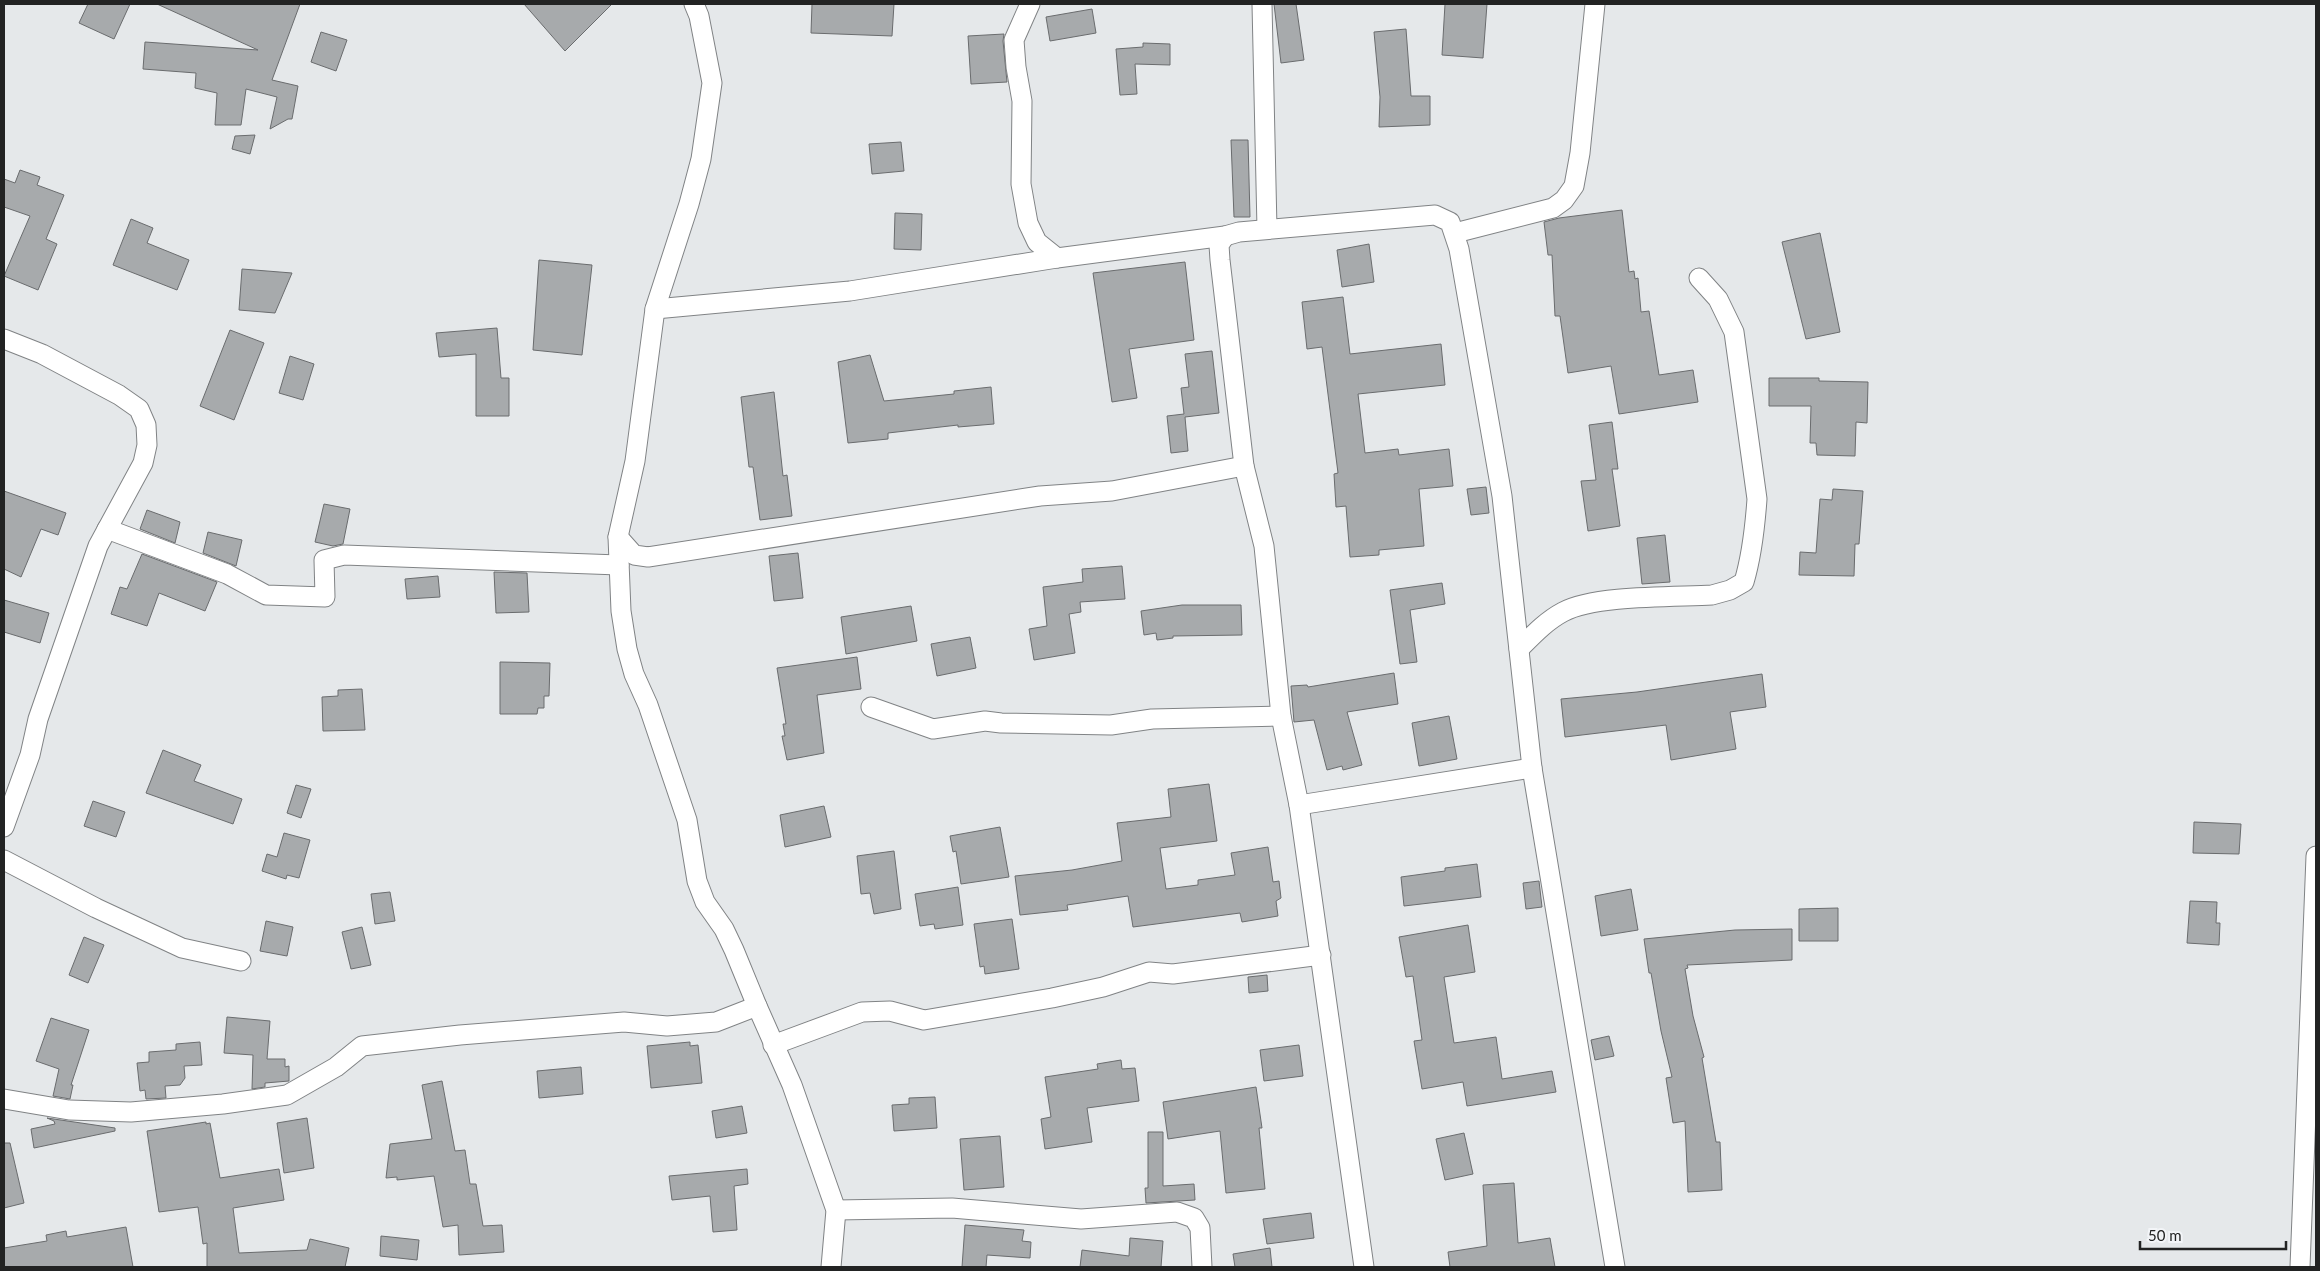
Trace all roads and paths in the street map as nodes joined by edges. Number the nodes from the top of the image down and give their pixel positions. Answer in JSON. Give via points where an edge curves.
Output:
{"nodes":[{"id":1,"x":694,"y":4,"type":"edge"},
{"id":2,"x":1030,"y":4,"type":"edge"},
{"id":3,"x":1262,"y":4,"type":"edge"},
{"id":4,"x":1595,"y":4,"type":"edge"},
{"id":5,"x":1266,"y":230,"type":"junction"},
{"id":6,"x":1455,"y":233,"type":"junction"},
{"id":7,"x":1225,"y":236,"type":"junction"},
{"id":8,"x":1057,"y":258,"type":"junction"},
{"id":9,"x":1699,"y":278,"type":"dead end"},
{"id":10,"x":655,"y":309,"type":"junction"},
{"id":11,"x":4,"y":339,"type":"edge"},
{"id":12,"x":1244,"y":466,"type":"junction"},
{"id":13,"x":107,"y":529,"type":"junction"},
{"id":14,"x":618,"y":537,"type":"junction"},
{"id":15,"x":619,"y":565,"type":"junction"},
{"id":16,"x":1519,"y":649,"type":"junction"},
{"id":17,"x":871,"y":707,"type":"dead end"},
{"id":18,"x":1281,"y":716,"type":"junction"},
{"id":19,"x":1532,"y":768,"type":"junction"},
{"id":20,"x":1299,"y":805,"type":"junction"},
{"id":21,"x":4,"y":827,"type":"edge"},
{"id":22,"x":2316,"y":856,"type":"edge"},
{"id":23,"x":4,"y":860,"type":"edge"},
{"id":24,"x":1321,"y":955,"type":"junction"},
{"id":25,"x":241,"y":960,"type":"dead end"},
{"id":26,"x":2314,"y":975,"type":"edge"},
{"id":27,"x":757,"y":1006,"type":"junction"},
{"id":28,"x":773,"y":1045,"type":"junction"},
{"id":29,"x":4,"y":1099,"type":"edge"},
{"id":30,"x":836,"y":1210,"type":"junction"},
{"id":31,"x":831,"y":1267,"type":"edge"},
{"id":32,"x":1202,"y":1267,"type":"edge"},
{"id":33,"x":1364,"y":1267,"type":"edge"},
{"id":34,"x":1615,"y":1267,"type":"edge"},
{"id":35,"x":2300,"y":1267,"type":"edge"}],
"edges":[{"from":1,"to":10,"type":"street","via":[[712,83],[690,204]]},
{"from":2,"to":8,"type":"street","via":[[1014,40],[1022,102],[1021,184],[1028,223],[1034,236]]},
{"from":3,"to":5,"type":"street"},
{"from":4,"to":6,"type":"street","via":[[1574,186],[1553,208]]},
{"from":5,"to":6,"type":"street","via":[[1435,215],[1450,222]]},
{"from":5,"to":7,"type":"street"},
{"from":6,"to":16,"type":"street","via":[[1502,496]]},
{"from":7,"to":8,"type":"street"},
{"from":7,"to":12,"type":"street","via":[[1219,245],[1220,260]]},
{"from":8,"to":10,"type":"street","via":[[850,291]]},
{"from":9,"to":16,"type":"street","via":[[1718,300],[1734,332],[1757,499],[1744,582],[1712,595],[1594,602],[1553,618]]},
{"from":10,"to":14,"type":"street","via":[[635,461]]},
{"from":11,"to":13,"type":"street","via":[[42,354],[139,409],[146,425],[147,445],[143,464]]},
{"from":12,"to":14,"type":"street","via":[[1112,491],[1040,496],[648,557],[634,555]]},
{"from":12,"to":18,"type":"street","via":[[1264,546]]},
{"from":13,"to":15,"type":"street","via":[[227,574],[266,595],[325,597],[324,560],[344,555]]},
{"from":13,"to":21,"type":"street","via":[[98,546],[38,718],[30,755]]},
{"from":14,"to":15,"type":"street"},
{"from":15,"to":27,"type":"street","via":[[627,649],[687,820],[698,881],[705,902],[734,950]]},
{"from":16,"to":19,"type":"street"},
{"from":17,"to":18,"type":"street","via":[[933,729],[985,720],[1111,725],[1152,719]]},
{"from":18,"to":20,"type":"street"},
{"from":19,"to":20,"type":"street"},
{"from":19,"to":34,"type":"street"},
{"from":20,"to":24,"type":"street"},
{"from":22,"to":26,"type":"street"},
{"from":23,"to":25,"type":"street","via":[[182,948]]},
{"from":24,"to":28,"type":"street","via":[[1173,974],[1149,972],[1103,987],[1052,998],[924,1020],[890,1011],[862,1012]]},
{"from":24,"to":33,"type":"street"},
{"from":26,"to":35,"type":"street"},
{"from":27,"to":28,"type":"street"},
{"from":27,"to":29,"type":"street","via":[[716,1022],[667,1026],[624,1022],[362,1046],[336,1067],[287,1095],[223,1104],[131,1112],[69,1110]]},
{"from":28,"to":30,"type":"street","via":[[792,1085]]},
{"from":30,"to":31,"type":"street"},
{"from":30,"to":32,"type":"street","via":[[952,1208],[1081,1218],[1177,1212],[1194,1218],[1200,1228]]}]}
